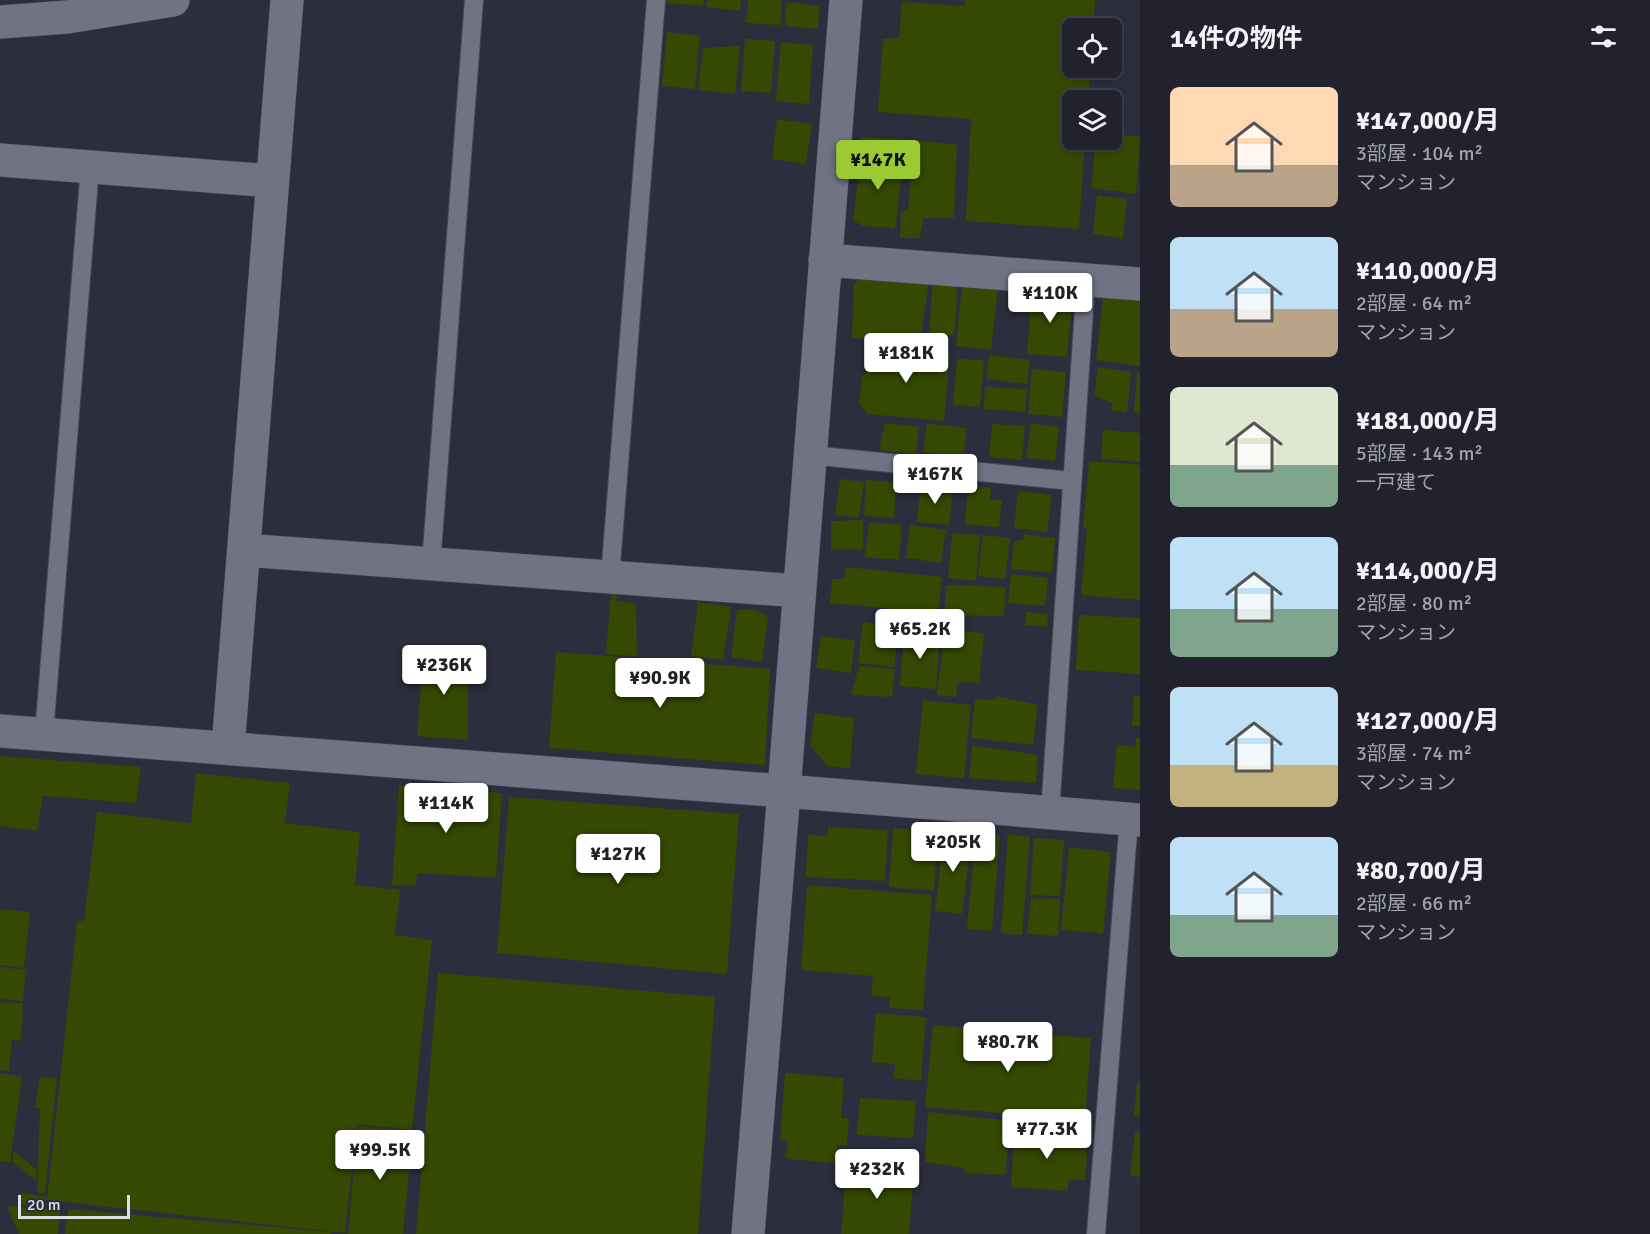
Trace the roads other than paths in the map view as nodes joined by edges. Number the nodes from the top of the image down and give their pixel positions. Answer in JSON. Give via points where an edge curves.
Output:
{"nodes":[{"id":1,"x":172,"y":0,"type":"edge"},
{"id":2,"x":286,"y":0,"type":"edge"},
{"id":3,"x":474,"y":0,"type":"edge"},
{"id":4,"x":656,"y":0,"type":"edge"},
{"id":5,"x":846,"y":0,"type":"edge"},
{"id":6,"x":0,"y":22,"type":"edge"},
{"id":7,"x":0,"y":160,"type":"edge"},
{"id":8,"x":90,"y":167,"type":"junction"},
{"id":9,"x":272,"y":181,"type":"junction"},
{"id":10,"x":825,"y":260,"type":"junction"},
{"id":11,"x":1086,"y":280,"type":"junction"},
{"id":12,"x":1140,"y":284,"type":"edge"},
{"id":13,"x":810,"y":455,"type":"junction"},
{"id":14,"x":1072,"y":481,"type":"junction"},
{"id":15,"x":244,"y":550,"type":"junction"},
{"id":16,"x":431,"y":564,"type":"junction"},
{"id":17,"x":610,"y":577,"type":"junction"},
{"id":18,"x":800,"y":591,"type":"junction"},
{"id":19,"x":0,"y":731,"type":"edge"},
{"id":20,"x":44,"y":734,"type":"junction"},
{"id":21,"x":228,"y":748,"type":"junction"},
{"id":22,"x":784,"y":791,"type":"junction"},
{"id":23,"x":1050,"y":813,"type":"junction"},
{"id":24,"x":1135,"y":819,"type":"edge"},
{"id":25,"x":748,"y":1234,"type":"edge"},
{"id":26,"x":1096,"y":1234,"type":"edge"}],
"edges":[{"from":1,"to":6,"type":"street","via":[[67,17]]},
{"from":2,"to":9,"type":"street"},
{"from":3,"to":16,"type":"lane"},
{"from":4,"to":17,"type":"lane"},
{"from":5,"to":10,"type":"street"},
{"from":7,"to":8,"type":"street"},
{"from":8,"to":9,"type":"street"},
{"from":8,"to":20,"type":"lane"},
{"from":9,"to":15,"type":"street"},
{"from":10,"to":11,"type":"street"},
{"from":10,"to":13,"type":"street"},
{"from":11,"to":12,"type":"street"},
{"from":11,"to":14,"type":"lane"},
{"from":13,"to":14,"type":"lane"},
{"from":13,"to":18,"type":"street"},
{"from":14,"to":23,"type":"lane"},
{"from":15,"to":16,"type":"street"},
{"from":15,"to":21,"type":"street"},
{"from":16,"to":17,"type":"street"},
{"from":17,"to":18,"type":"street"},
{"from":18,"to":22,"type":"street"},
{"from":19,"to":20,"type":"street"},
{"from":20,"to":21,"type":"street"},
{"from":21,"to":22,"type":"street"},
{"from":22,"to":23,"type":"street"},
{"from":22,"to":25,"type":"street"},
{"from":23,"to":24,"type":"street"},
{"from":24,"to":26,"type":"lane"}]}
